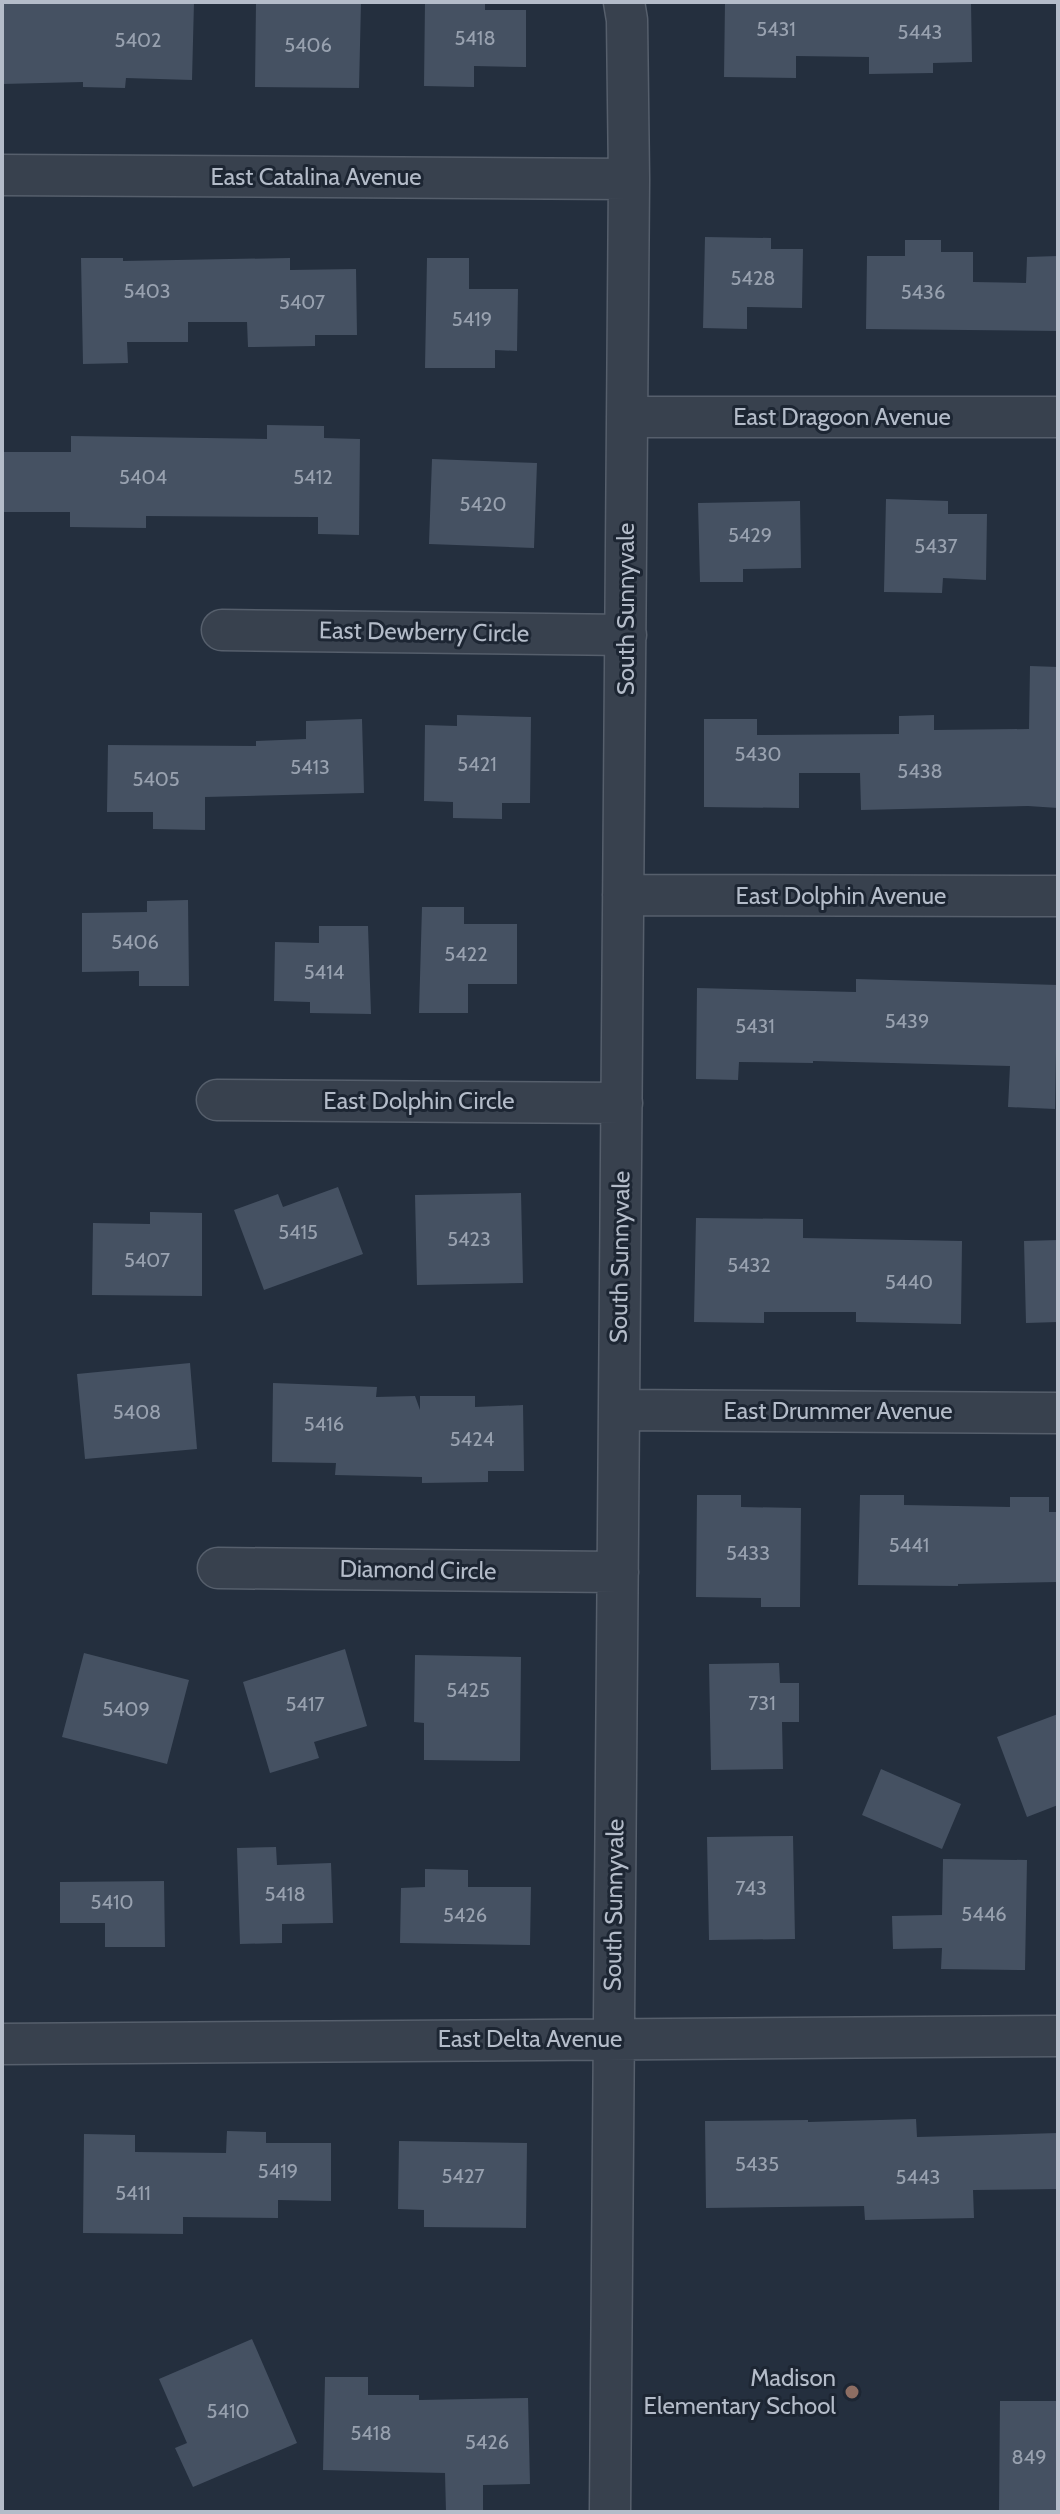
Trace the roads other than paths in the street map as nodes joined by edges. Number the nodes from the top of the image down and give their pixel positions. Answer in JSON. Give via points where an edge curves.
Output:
{"nodes":[{"id":1,"x":624,"y":2,"type":"edge"},
{"id":2,"x":2,"y":175,"type":"edge"},
{"id":3,"x":629,"y":179,"type":"junction"},
{"id":4,"x":627,"y":417,"type":"junction"},
{"id":5,"x":1058,"y":417,"type":"edge"},
{"id":6,"x":222,"y":630,"type":"dead end"},
{"id":7,"x":626,"y":635,"type":"junction"},
{"id":8,"x":623,"y":895,"type":"junction"},
{"id":9,"x":1058,"y":896,"type":"edge"},
{"id":10,"x":217,"y":1100,"type":"dead end"},
{"id":11,"x":622,"y":1103,"type":"junction"},
{"id":12,"x":619,"y":1410,"type":"junction"},
{"id":13,"x":1058,"y":1413,"type":"edge"},
{"id":14,"x":218,"y":1568,"type":"dead end"},
{"id":15,"x":618,"y":1572,"type":"junction"},
{"id":16,"x":1058,"y":2036,"type":"edge"},
{"id":17,"x":613,"y":2038,"type":"junction"},
{"id":18,"x":2,"y":2044,"type":"edge"},
{"id":19,"x":610,"y":2512,"type":"edge"}],
"edges":[{"from":1,"to":3,"type":"street","name":"South Sunnyvale"},
{"from":2,"to":3,"type":"street","name":"East Catalina Avenue"},
{"from":3,"to":4,"type":"street","name":"South Sunnyvale"},
{"from":4,"to":5,"type":"street","name":"East Dragoon Avenue"},
{"from":4,"to":7,"type":"street","name":"South Sunnyvale"},
{"from":6,"to":7,"type":"street","name":"East Dewberry Circle"},
{"from":7,"to":8,"type":"street","name":"South Sunnyvale"},
{"from":8,"to":9,"type":"street","name":"East Dolphin Avenue"},
{"from":8,"to":11,"type":"street","name":"South Sunnyvale"},
{"from":10,"to":11,"type":"street","name":"East Dolphin Circle"},
{"from":11,"to":12,"type":"street","name":"South Sunnyvale"},
{"from":12,"to":13,"type":"street","name":"East Drummer Avenue"},
{"from":12,"to":15,"type":"street","name":"South Sunnyvale"},
{"from":14,"to":15,"type":"street","name":"Diamond Circle"},
{"from":15,"to":17,"type":"street","name":"South Sunnyvale"},
{"from":16,"to":17,"type":"street","name":"East Delta Avenue"},
{"from":17,"to":18,"type":"street","name":"East Delta Avenue"},
{"from":17,"to":19,"type":"street","name":"South Sunnyvale"}]}
